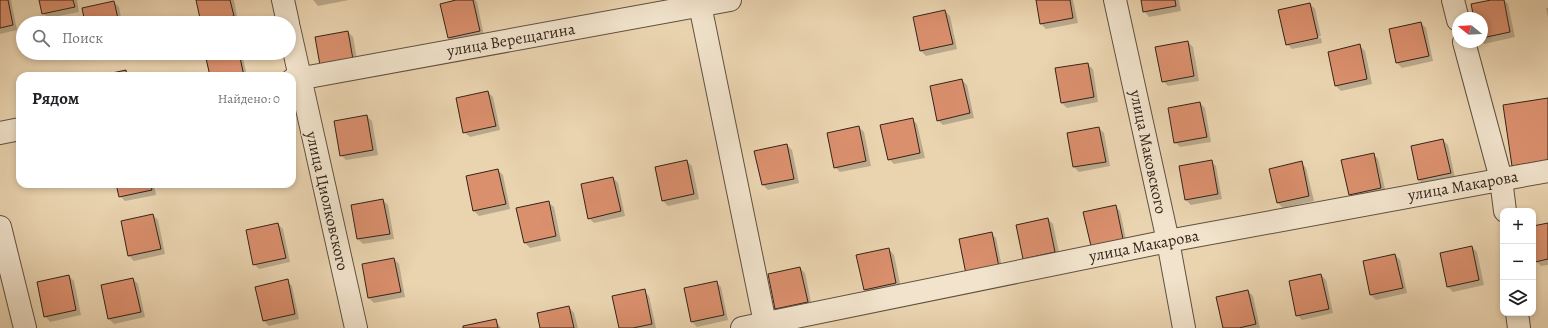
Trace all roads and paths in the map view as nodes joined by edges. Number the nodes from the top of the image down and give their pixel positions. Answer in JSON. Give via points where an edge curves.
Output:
{"nodes":[{"id":1,"x":283,"y":0,"type":"edge"},
{"id":2,"x":730,"y":0,"type":"edge"},
{"id":3,"x":1115,"y":0,"type":"edge"},
{"id":4,"x":1453,"y":0,"type":"edge"},
{"id":5,"x":699,"y":3,"type":"edge"},
{"id":6,"x":1456,"y":12,"type":"edge"},
{"id":7,"x":286,"y":16,"type":"edge"},
{"id":8,"x":1466,"y":48,"type":"edge"},
{"id":9,"x":293,"y":60,"type":"edge"},
{"id":10,"x":295,"y":72,"type":"edge"},
{"id":11,"x":296,"y":79,"type":"edge"},
{"id":12,"x":16,"y":130,"type":"edge"},
{"id":13,"x":0,"y":133,"type":"edge"},
{"id":14,"x":1548,"y":171,"type":"edge"},
{"id":15,"x":1501,"y":179,"type":"junction"},
{"id":16,"x":1505,"y":208,"type":"edge"},
{"id":17,"x":0,"y":227,"type":"edge"},
{"id":18,"x":1168,"y":241,"type":"junction"},
{"id":19,"x":1517,"y":316,"type":"edge"},
{"id":20,"x":766,"y":326,"type":"edge"},
{"id":21,"x":25,"y":328,"type":"edge"},
{"id":22,"x":356,"y":328,"type":"edge"},
{"id":23,"x":742,"y":328,"type":"edge"},
{"id":24,"x":1184,"y":328,"type":"edge"},
{"id":25,"x":1519,"y":328,"type":"edge"}],
"edges":[{"from":1,"to":7,"type":"street"},
{"from":2,"to":5,"type":"street","name":"улица Верещагина"},
{"from":3,"to":18,"type":"street","name":"улица Маковского"},
{"from":4,"to":6,"type":"street"},
{"from":5,"to":11,"type":"street","name":"улица Верещагина"},
{"from":5,"to":20,"type":"street"},
{"from":8,"to":15,"type":"street"},
{"from":9,"to":10,"type":"street","name":"улица Циолковского"},
{"from":11,"to":22,"type":"street","name":"улица Циолковского"},
{"from":12,"to":13,"type":"street"},
{"from":14,"to":15,"type":"street","name":"улица Макарова"},
{"from":15,"to":16,"type":"street"},
{"from":15,"to":18,"type":"street","name":"улица Макарова"},
{"from":17,"to":21,"type":"street"},
{"from":18,"to":20,"type":"street","name":"улица Макарова"},
{"from":18,"to":24,"type":"street","name":"улица Маковского"},
{"from":19,"to":25,"type":"street"},
{"from":20,"to":23,"type":"street","name":"улица Макарова"}]}
